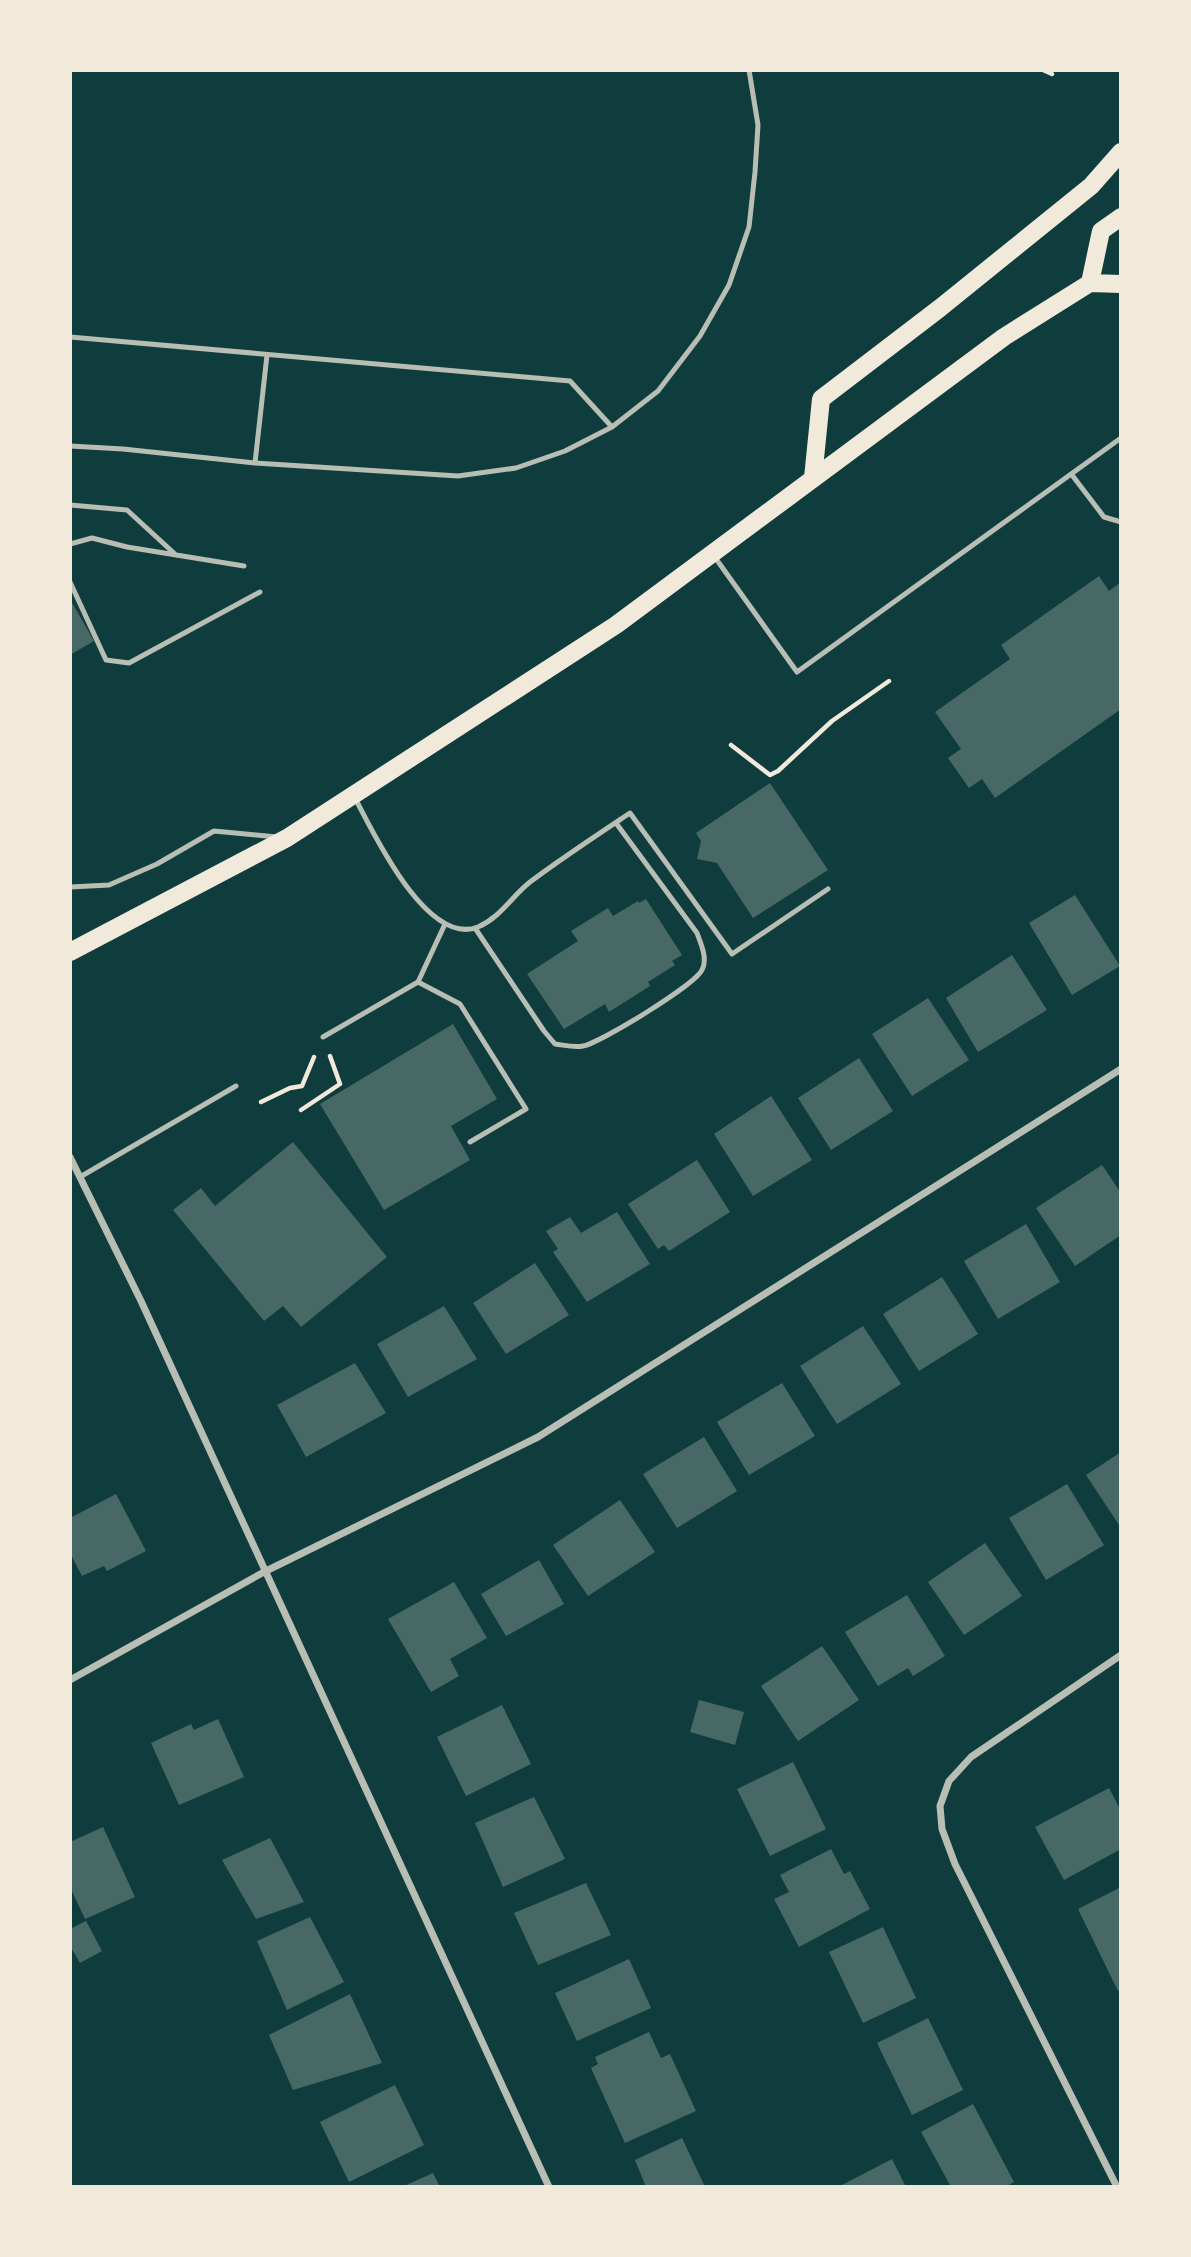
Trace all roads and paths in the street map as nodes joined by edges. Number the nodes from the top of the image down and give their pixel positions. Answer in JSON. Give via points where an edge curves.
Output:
{"nodes":[{"id":1,"x":749,"y":70,"type":"edge"},
{"id":2,"x":1042,"y":70,"type":"edge"},
{"id":3,"x":1052,"y":74,"type":"dead end"},
{"id":4,"x":1121,"y":152,"type":"edge"},
{"id":5,"x":1121,"y":217,"type":"edge"},
{"id":6,"x":1090,"y":283,"type":"junction"},
{"id":7,"x":1121,"y":284,"type":"edge"},
{"id":8,"x":70,"y":337,"type":"edge"},
{"id":9,"x":267,"y":355,"type":"junction"},
{"id":10,"x":612,"y":427,"type":"junction"},
{"id":11,"x":1121,"y":438,"type":"edge"},
{"id":12,"x":70,"y":446,"type":"edge"},
{"id":13,"x":255,"y":463,"type":"junction"},
{"id":14,"x":1072,"y":475,"type":"junction"},
{"id":15,"x":813,"y":478,"type":"junction"},
{"id":16,"x":70,"y":505,"type":"edge"},
{"id":17,"x":1121,"y":522,"type":"edge"},
{"id":18,"x":70,"y":544,"type":"edge"},
{"id":19,"x":712,"y":553,"type":"junction"},
{"id":20,"x":176,"y":555,"type":"junction"},
{"id":21,"x":244,"y":566,"type":"dead end"},
{"id":22,"x":70,"y":582,"type":"edge"},
{"id":23,"x":260,"y":592,"type":"dead end"},
{"id":24,"x":889,"y":681,"type":"dead end"},
{"id":25,"x":731,"y":745,"type":"dead end"},
{"id":26,"x":353,"y":795,"type":"junction"},
{"id":27,"x":615,"y":823,"type":"junction"},
{"id":28,"x":288,"y":838,"type":"junction"},
{"id":29,"x":70,"y":887,"type":"edge"},
{"id":30,"x":828,"y":889,"type":"dead end"},
{"id":31,"x":445,"y":924,"type":"junction"},
{"id":32,"x":475,"y":928,"type":"junction"},
{"id":33,"x":70,"y":952,"type":"edge"},
{"id":34,"x":418,"y":982,"type":"junction"},
{"id":35,"x":323,"y":1037,"type":"junction"},
{"id":36,"x":1121,"y":1069,"type":"edge"},
{"id":37,"x":236,"y":1086,"type":"dead end"},
{"id":38,"x":261,"y":1102,"type":"dead end"},
{"id":39,"x":301,"y":1110,"type":"dead end"},
{"id":40,"x":470,"y":1142,"type":"dead end"},
{"id":41,"x":70,"y":1157,"type":"edge"},
{"id":42,"x":80,"y":1177,"type":"junction"},
{"id":43,"x":264,"y":1572,"type":"junction"},
{"id":44,"x":1121,"y":1655,"type":"edge"},
{"id":45,"x":70,"y":1680,"type":"edge"},
{"id":46,"x":549,"y":2187,"type":"edge"},
{"id":47,"x":1117,"y":2187,"type":"edge"}],
"edges":[{"from":1,"to":10,"type":"lane","via":[[758,125],[755,172],[749,226],[729,285],[700,336],[658,391]]},
{"from":2,"to":3,"type":"path"},
{"from":4,"to":15,"type":"main road","via":[[1091,186],[821,399]]},
{"from":5,"to":6,"type":"main road","via":[[1101,231]]},
{"from":6,"to":7,"type":"main road"},
{"from":6,"to":15,"type":"main road","via":[[1004,337]]},
{"from":8,"to":9,"type":"lane"},
{"from":9,"to":10,"type":"lane","via":[[570,381]]},
{"from":9,"to":13,"type":"lane"},
{"from":10,"to":13,"type":"lane","via":[[565,451],[516,468],[458,476]]},
{"from":11,"to":14,"type":"lane"},
{"from":12,"to":13,"type":"lane"},
{"from":14,"to":17,"type":"lane","via":[[1104,517]]},
{"from":14,"to":19,"type":"lane","via":[[797,672]]},
{"from":15,"to":19,"type":"main road"},
{"from":16,"to":20,"type":"lane","via":[[127,510]]},
{"from":18,"to":20,"type":"lane","via":[[92,538]]},
{"from":19,"to":26,"type":"main road","via":[[615,625]]},
{"from":20,"to":21,"type":"lane"},
{"from":22,"to":23,"type":"lane","via":[[106,660],[129,663]]},
{"from":24,"to":25,"type":"path","via":[[832,721],[770,775]]},
{"from":26,"to":28,"type":"main road"},
{"from":26,"to":31,"type":"lane","via":[[409,889]]},
{"from":27,"to":30,"type":"lane","via":[[631,813],[732,954]]},
{"from":27,"to":32,"type":"lane","via":[[527,884],[498,917]]},
{"from":27,"to":32,"type":"lane","via":[[697,933],[704,951],[703,969],[691,984],[601,1040],[583,1046],[555,1044]]},
{"from":28,"to":29,"type":"lane","via":[[214,831],[157,864],[108,885]]},
{"from":28,"to":33,"type":"main road"},
{"from":31,"to":32,"type":"lane"},
{"from":31,"to":34,"type":"lane"},
{"from":34,"to":35,"type":"lane"},
{"from":34,"to":40,"type":"lane","via":[[460,1004],[526,1109]]},
{"from":35,"to":38,"type":"path","via":[[302,1086]]},
{"from":35,"to":39,"type":"path","via":[[340,1084]]},
{"from":36,"to":43,"type":"street","via":[[538,1437]]},
{"from":37,"to":42,"type":"lane"},
{"from":41,"to":42,"type":"street"},
{"from":42,"to":43,"type":"street"},
{"from":43,"to":45,"type":"street"},
{"from":43,"to":46,"type":"street"},
{"from":44,"to":47,"type":"street","via":[[971,1756],[949,1781],[940,1806],[942,1829],[955,1864]]}]}
